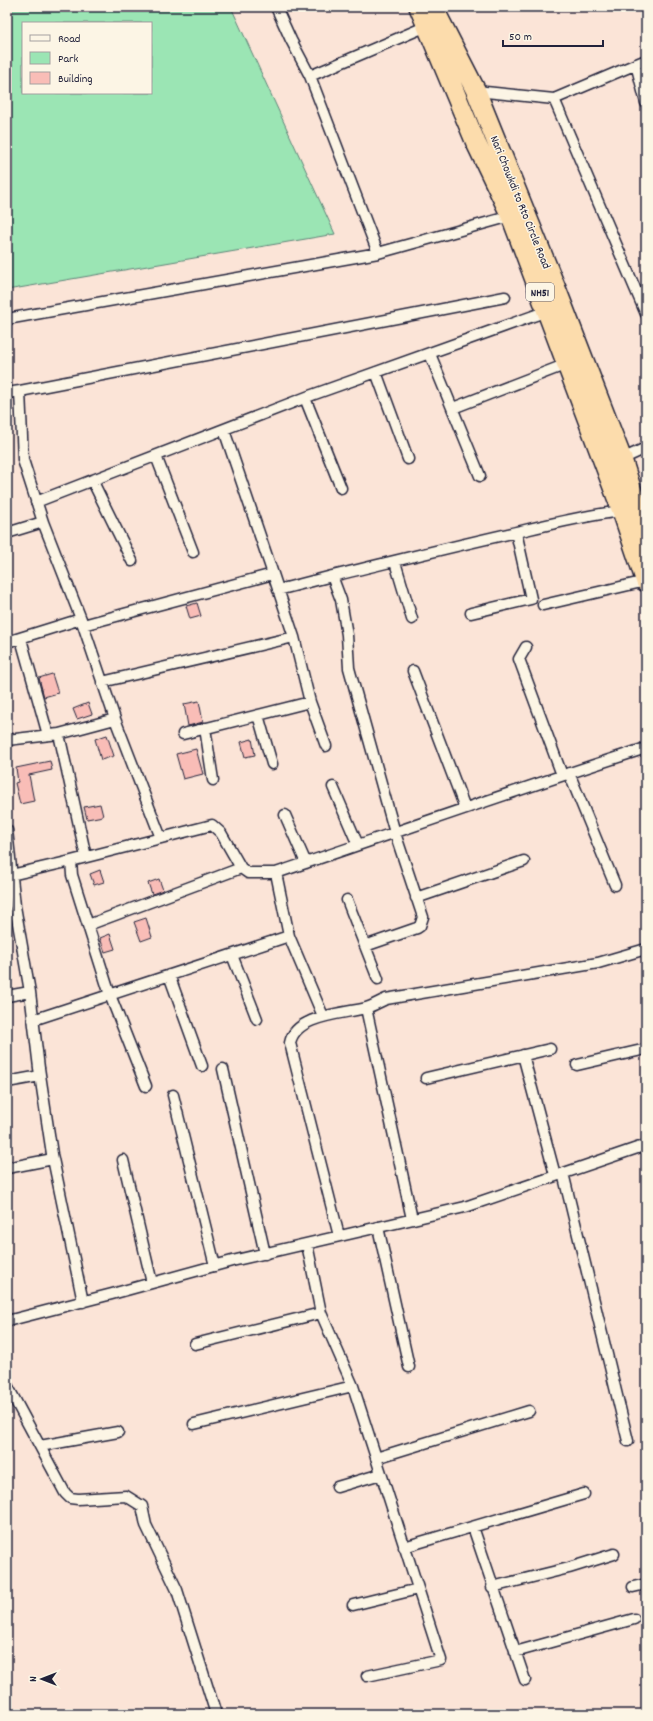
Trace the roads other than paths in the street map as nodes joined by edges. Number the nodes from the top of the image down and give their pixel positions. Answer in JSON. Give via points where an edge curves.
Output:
{"nodes":[{"id":1,"x":276,"y":7,"type":"edge"},
{"id":2,"x":419,"y":7,"type":"edge"},
{"id":3,"x":433,"y":7,"type":"edge"},
{"id":4,"x":427,"y":26,"type":"junction"},
{"id":5,"x":646,"y":60,"type":"edge"},
{"id":6,"x":636,"y":64,"type":"junction"},
{"id":7,"x":310,"y":76,"type":"junction"},
{"id":8,"x":476,"y":91,"type":"junction"},
{"id":9,"x":554,"y":99,"type":"junction"},
{"id":10,"x":646,"y":103,"type":"edge"},
{"id":11,"x":511,"y":216,"type":"junction"},
{"id":12,"x":378,"y":253,"type":"junction"},
{"id":13,"x":505,"y":297,"type":"dead end"},
{"id":14,"x":556,"y":309,"type":"junction"},
{"id":15,"x":646,"y":314,"type":"edge"},
{"id":16,"x":7,"y":319,"type":"edge"},
{"id":17,"x":430,"y":354,"type":"junction"},
{"id":18,"x":567,"y":364,"type":"junction"},
{"id":19,"x":376,"y":372,"type":"junction"},
{"id":20,"x":20,"y":390,"type":"junction"},
{"id":21,"x":7,"y":393,"type":"edge"},
{"id":22,"x":305,"y":398,"type":"junction"},
{"id":23,"x":453,"y":408,"type":"junction"},
{"id":24,"x":224,"y":430,"type":"junction"},
{"id":25,"x":646,"y":448,"type":"edge"},
{"id":26,"x":156,"y":456,"type":"junction"},
{"id":27,"x":408,"y":459,"type":"dead end"},
{"id":28,"x":622,"y":459,"type":"junction"},
{"id":29,"x":480,"y":476,"type":"dead end"},
{"id":30,"x":92,"y":480,"type":"junction"},
{"id":31,"x":341,"y":488,"type":"dead end"},
{"id":32,"x":36,"y":502,"type":"junction"},
{"id":33,"x":622,"y":511,"type":"junction"},
{"id":34,"x":43,"y":522,"type":"junction"},
{"id":35,"x":516,"y":532,"type":"junction"},
{"id":36,"x":7,"y":533,"type":"edge"},
{"id":37,"x":646,"y":536,"type":"edge"},
{"id":38,"x":193,"y":552,"type":"dead end"},
{"id":39,"x":132,"y":561,"type":"dead end"},
{"id":40,"x":395,"y":562,"type":"junction"},
{"id":41,"x":273,"y":574,"type":"junction"},
{"id":42,"x":332,"y":576,"type":"junction"},
{"id":43,"x":646,"y":582,"type":"edge"},
{"id":44,"x":278,"y":590,"type":"junction"},
{"id":45,"x":543,"y":605,"type":"dead end"},
{"id":46,"x":471,"y":613,"type":"dead end"},
{"id":47,"x":412,"y":619,"type":"dead end"},
{"id":48,"x":82,"y":622,"type":"junction"},
{"id":49,"x":294,"y":637,"type":"junction"},
{"id":50,"x":20,"y":639,"type":"junction"},
{"id":51,"x":7,"y":642,"type":"edge"},
{"id":52,"x":526,"y":647,"type":"dead end"},
{"id":53,"x":413,"y":671,"type":"dead end"},
{"id":54,"x":102,"y":682,"type":"junction"},
{"id":55,"x":310,"y":702,"type":"junction"},
{"id":56,"x":258,"y":715,"type":"junction"},
{"id":57,"x":115,"y":719,"type":"junction"},
{"id":58,"x":204,"y":728,"type":"junction"},
{"id":59,"x":59,"y":734,"type":"junction"},
{"id":60,"x":183,"y":734,"type":"dead end"},
{"id":61,"x":48,"y":735,"type":"junction"},
{"id":62,"x":7,"y":740,"type":"edge"},
{"id":63,"x":326,"y":746,"type":"dead end"},
{"id":64,"x":646,"y":748,"type":"edge"},
{"id":65,"x":272,"y":764,"type":"dead end"},
{"id":66,"x":565,"y":774,"type":"junction"},
{"id":67,"x":213,"y":780,"type":"dead end"},
{"id":68,"x":333,"y":787,"type":"dead end"},
{"id":69,"x":465,"y":808,"type":"junction"},
{"id":70,"x":285,"y":815,"type":"dead end"},
{"id":71,"x":7,"y":830,"type":"edge"},
{"id":72,"x":394,"y":833,"type":"junction"},
{"id":73,"x":161,"y":838,"type":"junction"},
{"id":74,"x":358,"y":845,"type":"junction"},
{"id":75,"x":86,"y":857,"type":"junction"},
{"id":76,"x":524,"y":860,"type":"dead end"},
{"id":77,"x":71,"y":861,"type":"junction"},
{"id":78,"x":306,"y":863,"type":"junction"},
{"id":79,"x":241,"y":868,"type":"junction"},
{"id":80,"x":276,"y":873,"type":"junction"},
{"id":81,"x":11,"y":875,"type":"junction"},
{"id":82,"x":615,"y":885,"type":"dead end"},
{"id":83,"x":416,"y":898,"type":"junction"},
{"id":84,"x":347,"y":900,"type":"dead end"},
{"id":85,"x":11,"y":907,"type":"edge"},
{"id":86,"x":88,"y":925,"type":"junction"},
{"id":87,"x":289,"y":936,"type":"junction"},
{"id":88,"x":365,"y":946,"type":"junction"},
{"id":89,"x":646,"y":949,"type":"edge"},
{"id":90,"x":232,"y":956,"type":"junction"},
{"id":91,"x":170,"y":975,"type":"junction"},
{"id":92,"x":378,"y":979,"type":"dead end"},
{"id":93,"x":30,"y":992,"type":"junction"},
{"id":94,"x":110,"y":995,"type":"junction"},
{"id":95,"x":7,"y":996,"type":"edge"},
{"id":96,"x":366,"y":1008,"type":"junction"},
{"id":97,"x":323,"y":1016,"type":"junction"},
{"id":98,"x":257,"y":1019,"type":"dead end"},
{"id":99,"x":33,"y":1020,"type":"junction"},
{"id":100,"x":550,"y":1049,"type":"dead end"},
{"id":101,"x":646,"y":1049,"type":"edge"},
{"id":102,"x":523,"y":1055,"type":"junction"},
{"id":103,"x":576,"y":1065,"type":"dead end"},
{"id":104,"x":202,"y":1066,"type":"dead end"},
{"id":105,"x":223,"y":1069,"type":"dead end"},
{"id":106,"x":40,"y":1076,"type":"junction"},
{"id":107,"x":426,"y":1078,"type":"dead end"},
{"id":108,"x":7,"y":1082,"type":"edge"},
{"id":109,"x":146,"y":1086,"type":"dead end"},
{"id":110,"x":174,"y":1095,"type":"dead end"},
{"id":111,"x":646,"y":1146,"type":"edge"},
{"id":112,"x":53,"y":1159,"type":"junction"},
{"id":113,"x":123,"y":1160,"type":"dead end"},
{"id":114,"x":7,"y":1168,"type":"edge"},
{"id":115,"x":559,"y":1174,"type":"junction"},
{"id":116,"x":412,"y":1219,"type":"junction"},
{"id":117,"x":378,"y":1227,"type":"junction"},
{"id":118,"x":339,"y":1236,"type":"junction"},
{"id":119,"x":307,"y":1244,"type":"junction"},
{"id":120,"x":265,"y":1254,"type":"junction"},
{"id":121,"x":215,"y":1266,"type":"junction"},
{"id":122,"x":152,"y":1284,"type":"junction"},
{"id":123,"x":83,"y":1302,"type":"junction"},
{"id":124,"x":321,"y":1313,"type":"junction"},
{"id":125,"x":7,"y":1321,"type":"edge"},
{"id":126,"x":194,"y":1344,"type":"dead end"},
{"id":127,"x":409,"y":1367,"type":"dead end"},
{"id":128,"x":7,"y":1385,"type":"edge"},
{"id":129,"x":353,"y":1386,"type":"junction"},
{"id":130,"x":529,"y":1411,"type":"dead end"},
{"id":131,"x":194,"y":1424,"type":"dead end"},
{"id":132,"x":118,"y":1432,"type":"dead end"},
{"id":133,"x":628,"y":1441,"type":"dead end"},
{"id":134,"x":40,"y":1446,"type":"junction"},
{"id":135,"x":376,"y":1458,"type":"junction"},
{"id":136,"x":381,"y":1474,"type":"junction"},
{"id":137,"x":337,"y":1487,"type":"dead end"},
{"id":138,"x":584,"y":1494,"type":"dead end"},
{"id":139,"x":473,"y":1527,"type":"junction"},
{"id":140,"x":404,"y":1547,"type":"junction"},
{"id":141,"x":614,"y":1554,"type":"dead end"},
{"id":142,"x":646,"y":1584,"type":"edge"},
{"id":143,"x":492,"y":1587,"type":"junction"},
{"id":144,"x":633,"y":1587,"type":"dead end"},
{"id":145,"x":418,"y":1589,"type":"junction"},
{"id":146,"x":354,"y":1606,"type":"dead end"},
{"id":147,"x":634,"y":1619,"type":"dead end"},
{"id":148,"x":515,"y":1652,"type":"junction"},
{"id":149,"x":367,"y":1676,"type":"dead end"},
{"id":150,"x":525,"y":1680,"type":"dead end"},
{"id":151,"x":216,"y":1714,"type":"edge"}],
"edges":[{"from":1,"to":7,"type":"street"},
{"from":2,"to":4,"type":"highway","number":"NH51"},
{"from":3,"to":8,"type":"highway","name":"Nari Chowkdi to Rto Circle Road","number":"NH51"},
{"from":4,"to":7,"type":"street"},
{"from":4,"to":11,"type":"highway","number":"NH51","via":[[476,143]]},
{"from":5,"to":6,"type":"street"},
{"from":6,"to":9,"type":"street"},
{"from":6,"to":10,"type":"street"},
{"from":7,"to":12,"type":"street"},
{"from":8,"to":9,"type":"street"},
{"from":8,"to":14,"type":"highway","name":"Nari Chowkdi to Rto Circle Road","number":"NH51"},
{"from":9,"to":15,"type":"street"},
{"from":11,"to":12,"type":"street"},
{"from":11,"to":14,"type":"highway","number":"NH51"},
{"from":12,"to":16,"type":"street"},
{"from":13,"to":20,"type":"street"},
{"from":14,"to":17,"type":"street"},
{"from":14,"to":18,"type":"highway","number":"NH51"},
{"from":14,"to":28,"type":"highway","name":"Nari Chowkdi to Rto Circle Road","number":"NH51"},
{"from":17,"to":19,"type":"street"},
{"from":17,"to":23,"type":"street"},
{"from":18,"to":23,"type":"street"},
{"from":18,"to":33,"type":"highway","number":"NH51"},
{"from":19,"to":22,"type":"street"},
{"from":19,"to":27,"type":"street"},
{"from":20,"to":21,"type":"street"},
{"from":20,"to":32,"type":"street","via":[[23,460]]},
{"from":22,"to":24,"type":"street"},
{"from":22,"to":31,"type":"street"},
{"from":23,"to":29,"type":"street"},
{"from":24,"to":26,"type":"street"},
{"from":24,"to":41,"type":"street"},
{"from":25,"to":28,"type":"street"},
{"from":26,"to":30,"type":"street"},
{"from":26,"to":38,"type":"street"},
{"from":28,"to":37,"type":"highway","name":"Nari Chowkdi to Rto Circle Road","number":"NH51"},
{"from":30,"to":32,"type":"street"},
{"from":30,"to":39,"type":"street"},
{"from":32,"to":34,"type":"street"},
{"from":33,"to":35,"type":"street","via":[[595,514]]},
{"from":33,"to":43,"type":"highway","number":"NH51"},
{"from":34,"to":36,"type":"street"},
{"from":34,"to":48,"type":"street"},
{"from":35,"to":40,"type":"street"},
{"from":35,"to":46,"type":"street","via":[[531,599]]},
{"from":40,"to":42,"type":"street"},
{"from":40,"to":47,"type":"street"},
{"from":41,"to":44,"type":"street"},
{"from":41,"to":48,"type":"street"},
{"from":42,"to":44,"type":"street"},
{"from":42,"to":72,"type":"street","via":[[341,600],[350,668]]},
{"from":43,"to":45,"type":"street"},
{"from":44,"to":49,"type":"street"},
{"from":48,"to":50,"type":"street"},
{"from":48,"to":54,"type":"street"},
{"from":49,"to":54,"type":"street"},
{"from":49,"to":55,"type":"street"},
{"from":50,"to":51,"type":"street"},
{"from":50,"to":61,"type":"street"},
{"from":52,"to":66,"type":"street","via":[[519,659]]},
{"from":53,"to":69,"type":"street"},
{"from":54,"to":57,"type":"street"},
{"from":55,"to":56,"type":"street"},
{"from":55,"to":63,"type":"street"},
{"from":56,"to":58,"type":"street"},
{"from":56,"to":65,"type":"street"},
{"from":57,"to":59,"type":"street"},
{"from":57,"to":73,"type":"street"},
{"from":58,"to":60,"type":"street"},
{"from":58,"to":67,"type":"street"},
{"from":59,"to":61,"type":"street"},
{"from":59,"to":75,"type":"street"},
{"from":61,"to":62,"type":"street"},
{"from":64,"to":66,"type":"street"},
{"from":66,"to":69,"type":"street"},
{"from":66,"to":82,"type":"street"},
{"from":68,"to":74,"type":"street"},
{"from":69,"to":72,"type":"street"},
{"from":70,"to":78,"type":"street"},
{"from":71,"to":81,"type":"street"},
{"from":72,"to":74,"type":"street"},
{"from":72,"to":83,"type":"street"},
{"from":73,"to":75,"type":"street"},
{"from":73,"to":79,"type":"street","via":[[212,825],[221,833]]},
{"from":74,"to":78,"type":"street"},
{"from":75,"to":77,"type":"street"},
{"from":76,"to":83,"type":"street"},
{"from":77,"to":81,"type":"street"},
{"from":77,"to":86,"type":"street","via":[[72,875]]},
{"from":78,"to":80,"type":"street"},
{"from":79,"to":80,"type":"street","via":[[248,873]]},
{"from":79,"to":86,"type":"street"},
{"from":80,"to":87,"type":"street"},
{"from":81,"to":85,"type":"street"},
{"from":83,"to":88,"type":"street","via":[[423,917],[420,926]]},
{"from":84,"to":88,"type":"street"},
{"from":85,"to":93,"type":"street"},
{"from":86,"to":94,"type":"street"},
{"from":87,"to":90,"type":"street"},
{"from":87,"to":97,"type":"street"},
{"from":88,"to":92,"type":"street"},
{"from":89,"to":96,"type":"street","via":[[598,963],[386,999]]},
{"from":90,"to":91,"type":"street"},
{"from":90,"to":98,"type":"street"},
{"from":91,"to":94,"type":"street"},
{"from":91,"to":104,"type":"street"},
{"from":93,"to":95,"type":"street"},
{"from":93,"to":99,"type":"street"},
{"from":94,"to":99,"type":"street"},
{"from":94,"to":109,"type":"street"},
{"from":96,"to":97,"type":"street"},
{"from":96,"to":116,"type":"street"},
{"from":97,"to":118,"type":"street","via":[[296,1029],[290,1043]]},
{"from":99,"to":106,"type":"street"},
{"from":100,"to":102,"type":"street"},
{"from":101,"to":103,"type":"street"},
{"from":102,"to":107,"type":"street"},
{"from":102,"to":115,"type":"street"},
{"from":105,"to":120,"type":"street"},
{"from":106,"to":108,"type":"street"},
{"from":106,"to":112,"type":"street"},
{"from":110,"to":121,"type":"street"},
{"from":111,"to":115,"type":"street"},
{"from":112,"to":114,"type":"street"},
{"from":112,"to":123,"type":"street"},
{"from":113,"to":122,"type":"street"},
{"from":115,"to":116,"type":"street","via":[[465,1207]]},
{"from":115,"to":133,"type":"street"},
{"from":116,"to":117,"type":"street"},
{"from":117,"to":118,"type":"street"},
{"from":117,"to":127,"type":"street"},
{"from":118,"to":119,"type":"street"},
{"from":119,"to":120,"type":"street"},
{"from":119,"to":124,"type":"street"},
{"from":120,"to":121,"type":"street"},
{"from":121,"to":122,"type":"street"},
{"from":122,"to":123,"type":"street"},
{"from":123,"to":125,"type":"street"},
{"from":124,"to":126,"type":"street"},
{"from":124,"to":129,"type":"street"},
{"from":128,"to":134,"type":"street"},
{"from":129,"to":131,"type":"street"},
{"from":129,"to":135,"type":"street"},
{"from":130,"to":135,"type":"street"},
{"from":132,"to":134,"type":"street"},
{"from":134,"to":151,"type":"street","via":[[70,1498],[126,1496],[142,1506],[146,1525],[177,1590]]},
{"from":135,"to":136,"type":"street"},
{"from":136,"to":137,"type":"street"},
{"from":136,"to":140,"type":"street"},
{"from":138,"to":139,"type":"street"},
{"from":139,"to":140,"type":"street"},
{"from":139,"to":143,"type":"street"},
{"from":140,"to":145,"type":"street"},
{"from":141,"to":143,"type":"street"},
{"from":142,"to":144,"type":"street"},
{"from":143,"to":148,"type":"street"},
{"from":145,"to":146,"type":"street"},
{"from":145,"to":149,"type":"street","via":[[441,1660]]},
{"from":147,"to":148,"type":"street"},
{"from":148,"to":150,"type":"street"}]}
